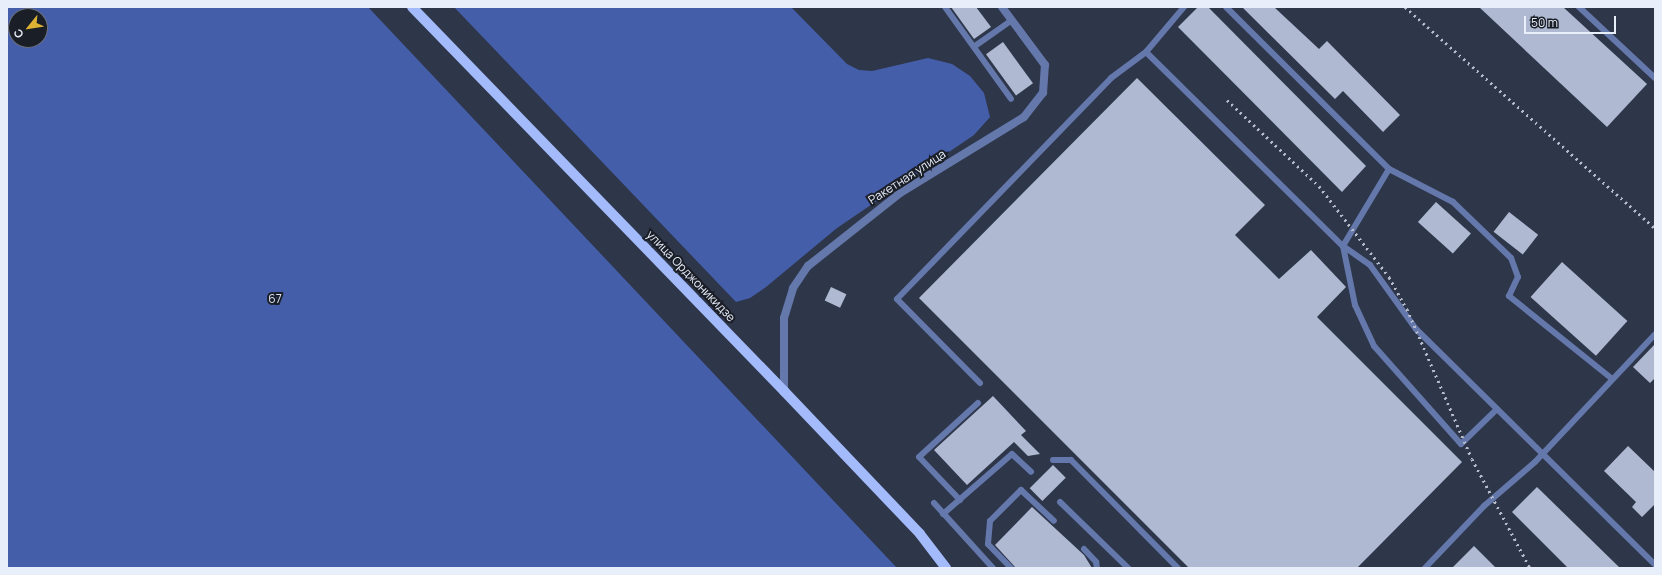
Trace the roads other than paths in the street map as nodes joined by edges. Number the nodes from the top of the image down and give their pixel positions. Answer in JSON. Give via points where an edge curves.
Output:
{"nodes":[{"id":1,"x":412,"y":7,"type":"edge"},
{"id":2,"x":945,"y":7,"type":"edge"},
{"id":3,"x":1002,"y":7,"type":"edge"},
{"id":4,"x":1184,"y":7,"type":"edge"},
{"id":5,"x":1226,"y":7,"type":"edge"},
{"id":6,"x":1579,"y":7,"type":"edge"},
{"id":7,"x":1012,"y":20,"type":"junction"},
{"id":8,"x":975,"y":46,"type":"junction"},
{"id":9,"x":1146,"y":52,"type":"junction"},
{"id":10,"x":1655,"y":78,"type":"edge"},
{"id":11,"x":1011,"y":99,"type":"dead end"},
{"id":12,"x":1389,"y":169,"type":"junction"},
{"id":13,"x":1343,"y":246,"type":"junction"},
{"id":14,"x":1655,"y":334,"type":"edge"},
{"id":15,"x":1611,"y":378,"type":"junction"},
{"id":16,"x":980,"y":383,"type":"dead end"},
{"id":17,"x":784,"y":392,"type":"junction"},
{"id":18,"x":978,"y":403,"type":"dead end"},
{"id":19,"x":1497,"y":409,"type":"junction"},
{"id":20,"x":1542,"y":454,"type":"junction"},
{"id":21,"x":1053,"y":460,"type":"dead end"},
{"id":22,"x":1031,"y":472,"type":"dead end"},
{"id":23,"x":960,"y":500,"type":"junction"},
{"id":24,"x":1060,"y":502,"type":"dead end"},
{"id":25,"x":934,"y":503,"type":"dead end"},
{"id":26,"x":943,"y":514,"type":"junction"},
{"id":27,"x":1054,"y":521,"type":"dead end"},
{"id":28,"x":1084,"y":549,"type":"dead end"},
{"id":29,"x":1655,"y":565,"type":"edge"},
{"id":30,"x":946,"y":568,"type":"edge"},
{"id":31,"x":993,"y":568,"type":"edge"},
{"id":32,"x":1011,"y":568,"type":"edge"},
{"id":33,"x":1097,"y":568,"type":"edge"},
{"id":34,"x":1128,"y":568,"type":"edge"},
{"id":35,"x":1178,"y":568,"type":"edge"},
{"id":36,"x":1425,"y":568,"type":"edge"}],
"edges":[{"from":1,"to":17,"type":"main road","name":"улица Орджоникидзе"},
{"from":2,"to":8,"type":"lane"},
{"from":3,"to":7,"type":"street","name":"Ракетная улица"},
{"from":4,"to":9,"type":"lane"},
{"from":5,"to":12,"type":"lane"},
{"from":6,"to":10,"type":"lane"},
{"from":7,"to":8,"type":"lane"},
{"from":7,"to":17,"type":"street","name":"Ракетная улица","via":[[1045,65],[1046,84],[1038,102],[1024,117],[900,193],[808,266],[793,288],[784,318]]},
{"from":8,"to":11,"type":"lane"},
{"from":9,"to":13,"type":"lane"},
{"from":9,"to":16,"type":"lane","via":[[1111,78],[897,299]]},
{"from":12,"to":13,"type":"lane"},
{"from":12,"to":15,"type":"lane","via":[[1453,202],[1511,258],[1518,277],[1509,296]]},
{"from":13,"to":19,"type":"lane","via":[[1370,265],[1416,329]]},
{"from":13,"to":19,"type":"lane","via":[[1355,305],[1374,346],[1461,444]]},
{"from":14,"to":15,"type":"lane"},
{"from":15,"to":20,"type":"lane"},
{"from":17,"to":30,"type":"main road","name":"улица Орджоникидзе","via":[[920,534]]},
{"from":18,"to":23,"type":"lane","via":[[919,457]]},
{"from":19,"to":20,"type":"lane"},
{"from":20,"to":29,"type":"lane"},
{"from":20,"to":36,"type":"lane","via":[[1484,506]]},
{"from":21,"to":35,"type":"lane","via":[[1071,460]]},
{"from":22,"to":23,"type":"lane","via":[[1012,454]]},
{"from":23,"to":26,"type":"lane"},
{"from":24,"to":34,"type":"lane"},
{"from":25,"to":26,"type":"lane"},
{"from":26,"to":31,"type":"lane"},
{"from":27,"to":32,"type":"lane","via":[[1021,490],[990,521],[988,544]]},
{"from":28,"to":33,"type":"lane","via":[[1096,562]]}]}
